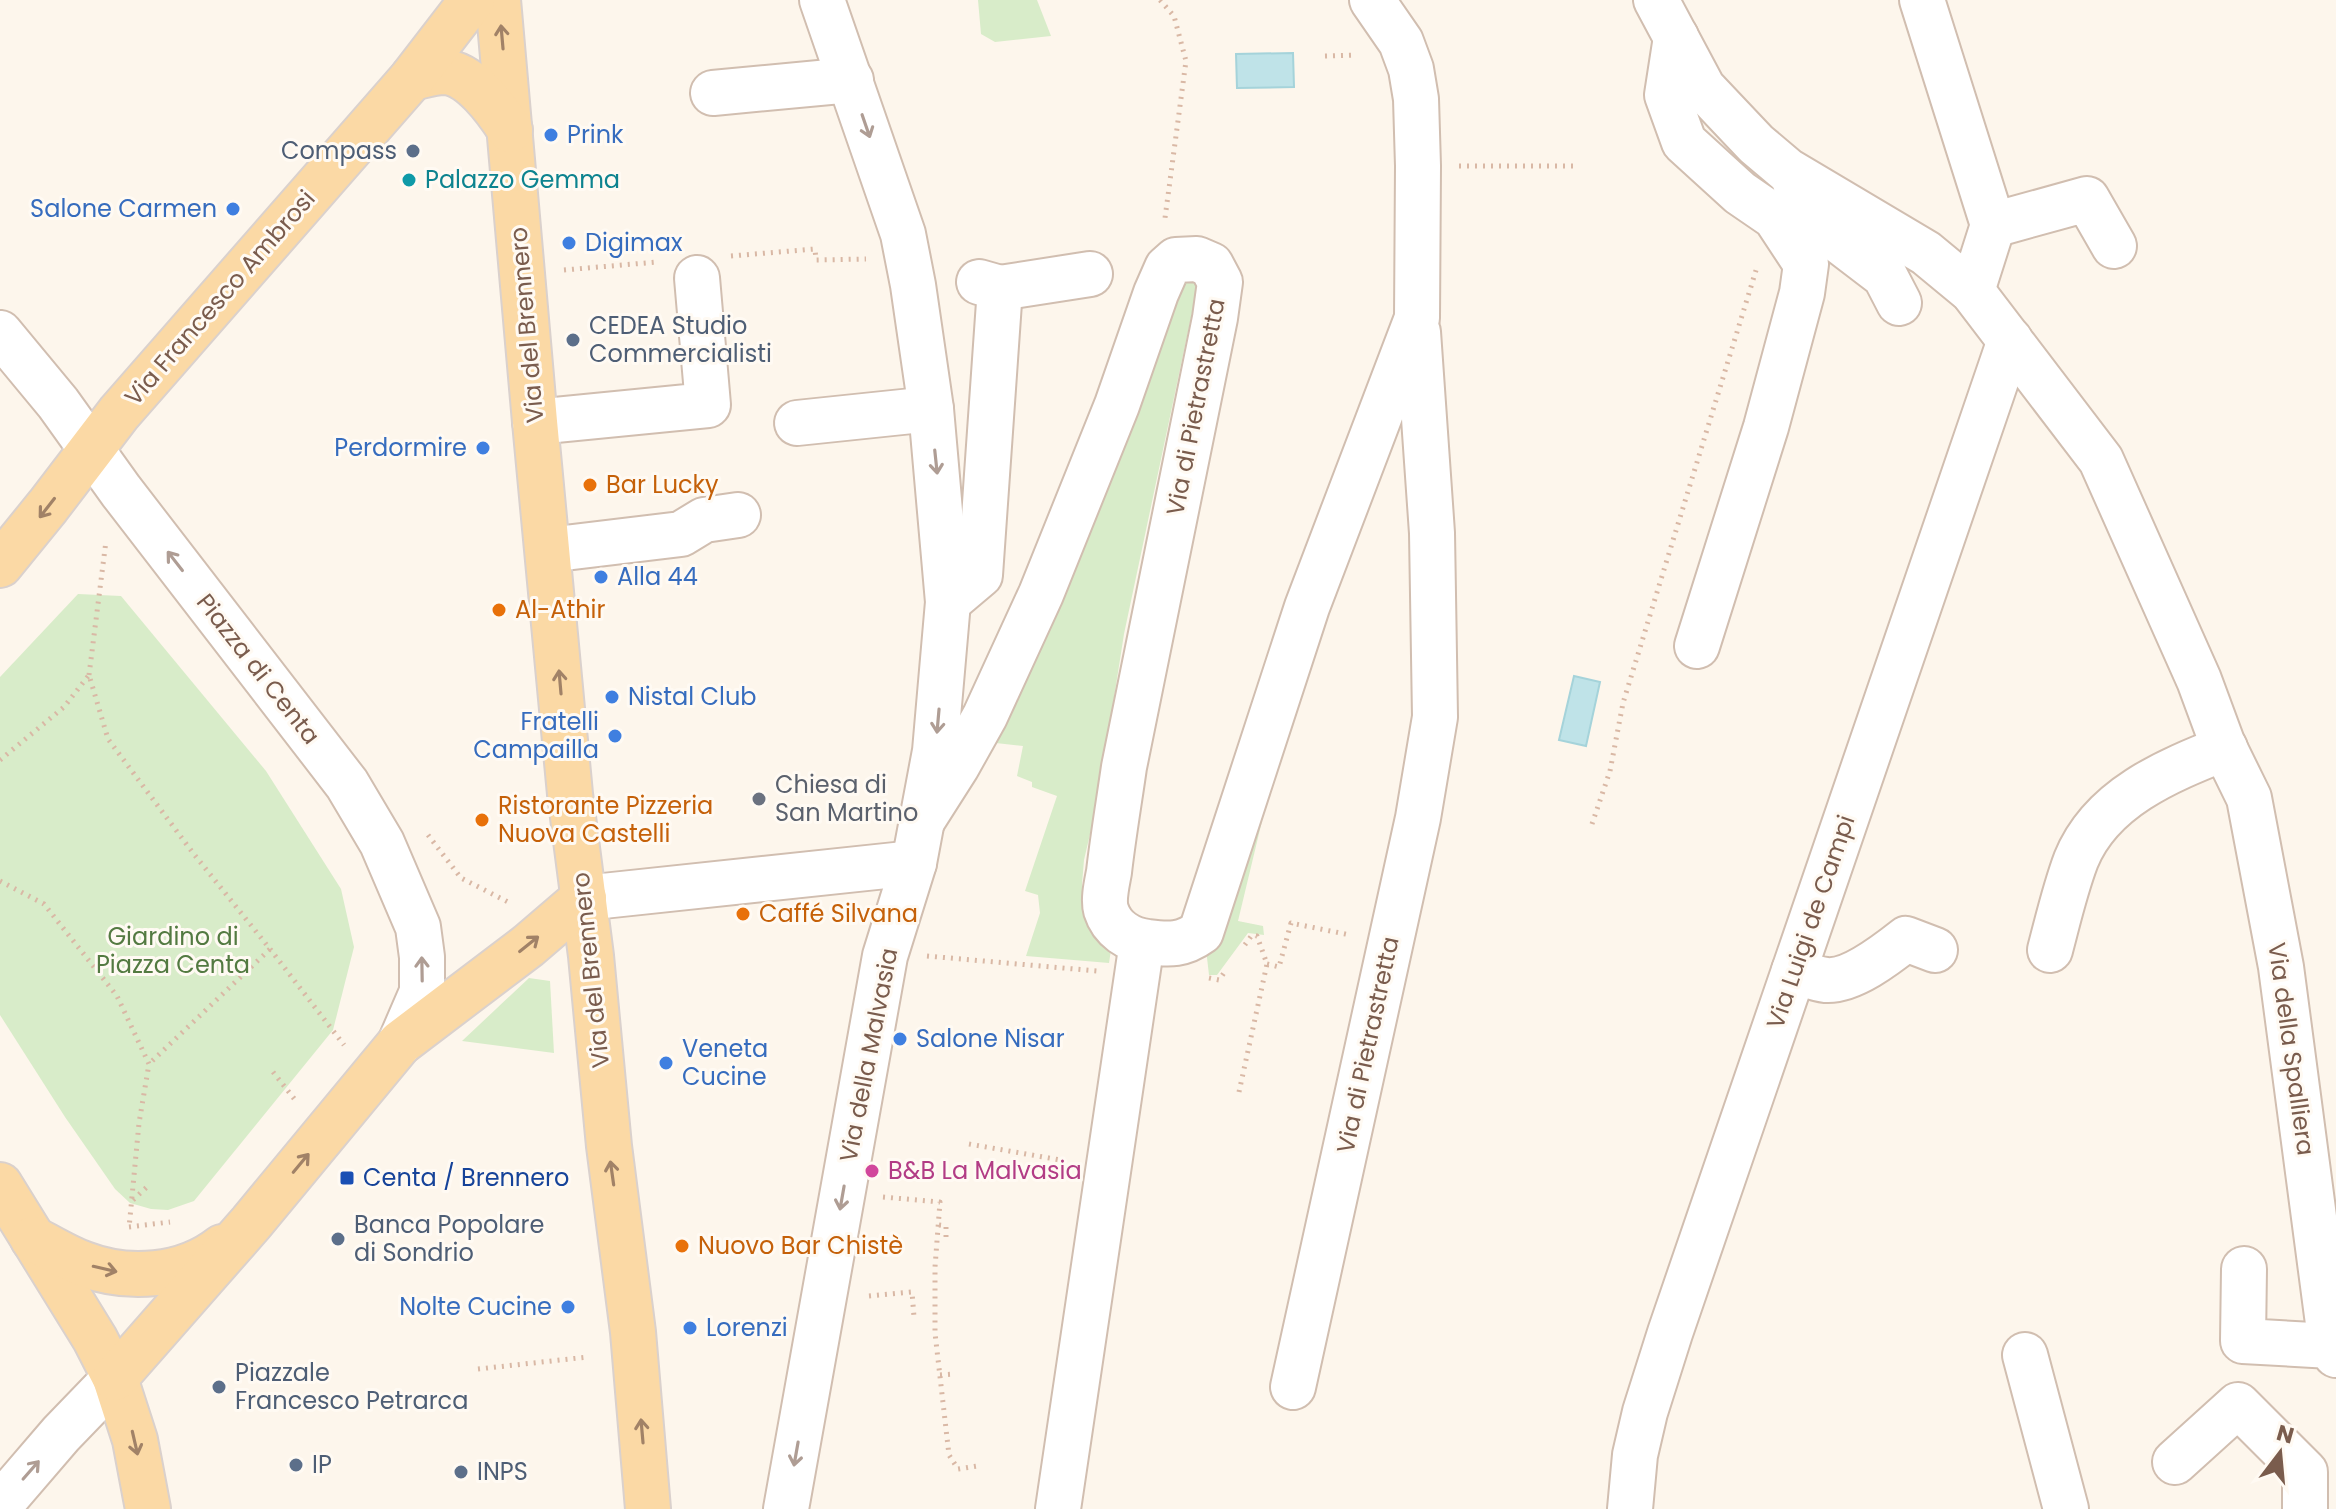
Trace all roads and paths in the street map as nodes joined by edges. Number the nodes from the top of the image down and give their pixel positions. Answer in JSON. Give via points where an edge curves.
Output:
{"nodes":[{"id":1,"x":472,"y":0,"type":"edge"},
{"id":2,"x":498,"y":0,"type":"edge"},
{"id":3,"x":822,"y":0,"type":"edge"},
{"id":4,"x":1160,"y":0,"type":"edge"},
{"id":5,"x":1372,"y":0,"type":"edge"},
{"id":6,"x":1922,"y":0,"type":"edge"},
{"id":7,"x":1666,"y":18,"type":"edge"},
{"id":8,"x":1370,"y":55,"type":"dead end"},
{"id":9,"x":1325,"y":56,"type":"dead end"},
{"id":10,"x":412,"y":78,"type":"junction"},
{"id":11,"x":851,"y":80,"type":"junction"},
{"id":12,"x":713,"y":93,"type":"dead end"},
{"id":13,"x":510,"y":130,"type":"junction"},
{"id":14,"x":1418,"y":166,"type":"junction"},
{"id":15,"x":1576,"y":166,"type":"dead end"},
{"id":16,"x":1788,"y":171,"type":"junction"},
{"id":17,"x":1993,"y":225,"type":"junction"},
{"id":18,"x":2114,"y":246,"type":"dead end"},
{"id":19,"x":862,"y":259,"type":"dead end"},
{"id":20,"x":1185,"y":259,"type":"junction"},
{"id":21,"x":816,"y":260,"type":"dead end"},
{"id":22,"x":1090,"y":274,"type":"dead end"},
{"id":23,"x":697,"y":278,"type":"dead end"},
{"id":24,"x":1972,"y":291,"type":"junction"},
{"id":25,"x":1802,"y":293,"type":"junction"},
{"id":26,"x":1899,"y":303,"type":"dead end"},
{"id":27,"x":1417,"y":318,"type":"junction"},
{"id":28,"x":0,"y":333,"type":"edge"},
{"id":29,"x":2010,"y":340,"type":"junction"},
{"id":30,"x":931,"y":409,"type":"junction"},
{"id":31,"x":535,"y":422,"type":"junction"},
{"id":32,"x":797,"y":423,"type":"dead end"},
{"id":33,"x":91,"y":449,"type":"junction"},
{"id":34,"x":738,"y":515,"type":"dead end"},
{"id":35,"x":107,"y":528,"type":"dead end"},
{"id":36,"x":548,"y":550,"type":"junction"},
{"id":37,"x":0,"y":565,"type":"edge"},
{"id":38,"x":948,"y":602,"type":"junction"},
{"id":39,"x":1697,"y":646,"type":"dead end"},
{"id":40,"x":89,"y":675,"type":"junction"},
{"id":41,"x":2225,"y":748,"type":"junction"},
{"id":42,"x":0,"y":760,"type":"edge"},
{"id":43,"x":1592,"y":824,"type":"dead end"},
{"id":44,"x":918,"y":842,"type":"junction"},
{"id":45,"x":0,"y":881,"type":"edge"},
{"id":46,"x":584,"y":898,"type":"junction"},
{"id":47,"x":1362,"y":938,"type":"dead end"},
{"id":48,"x":270,"y":949,"type":"junction"},
{"id":49,"x":1935,"y":950,"type":"dead end"},
{"id":50,"x":2050,"y":950,"type":"dead end"},
{"id":51,"x":918,"y":955,"type":"dead end"},
{"id":52,"x":1140,"y":958,"type":"junction"},
{"id":53,"x":1794,"y":971,"type":"junction"},
{"id":54,"x":400,"y":1043,"type":"junction"},
{"id":55,"x":347,"y":1049,"type":"dead end"},
{"id":56,"x":149,"y":1064,"type":"junction"},
{"id":57,"x":273,"y":1072,"type":"dead end"},
{"id":58,"x":1239,"y":1092,"type":"dead end"},
{"id":59,"x":299,"y":1105,"type":"dead end"},
{"id":60,"x":969,"y":1144,"type":"dead end"},
{"id":61,"x":1071,"y":1162,"type":"dead end"},
{"id":62,"x":0,"y":1185,"type":"edge"},
{"id":63,"x":149,"y":1185,"type":"dead end"},
{"id":64,"x":873,"y":1197,"type":"dead end"},
{"id":65,"x":132,"y":1200,"type":"junction"},
{"id":66,"x":178,"y":1221,"type":"dead end"},
{"id":67,"x":251,"y":1223,"type":"junction"},
{"id":68,"x":939,"y":1225,"type":"junction"},
{"id":69,"x":33,"y":1239,"type":"junction"},
{"id":70,"x":946,"y":1241,"type":"dead end"},
{"id":71,"x":2244,"y":1269,"type":"dead end"},
{"id":72,"x":860,"y":1297,"type":"dead end"},
{"id":73,"x":914,"y":1317,"type":"dead end"},
{"id":74,"x":2333,"y":1351,"type":"edge"},
{"id":75,"x":2025,"y":1355,"type":"dead end"},
{"id":76,"x":588,"y":1357,"type":"dead end"},
{"id":77,"x":478,"y":1369,"type":"dead end"},
{"id":78,"x":955,"y":1374,"type":"dead end"},
{"id":79,"x":940,"y":1375,"type":"junction"},
{"id":80,"x":115,"y":1378,"type":"junction"},
{"id":81,"x":1293,"y":1387,"type":"dead end"},
{"id":82,"x":2175,"y":1462,"type":"dead end"},
{"id":83,"x":977,"y":1466,"type":"dead end"},
{"id":84,"x":0,"y":1505,"type":"edge"},
{"id":85,"x":148,"y":1509,"type":"edge"},
{"id":86,"x":648,"y":1509,"type":"edge"},
{"id":87,"x":786,"y":1509,"type":"edge"},
{"id":88,"x":1058,"y":1509,"type":"edge"},
{"id":89,"x":1630,"y":1509,"type":"edge"},
{"id":90,"x":2066,"y":1509,"type":"edge"},
{"id":91,"x":2305,"y":1509,"type":"edge"}],
"edges":[{"from":1,"to":10,"type":"main road","name":"Via Francesco Ambrosi"},
{"from":13,"to":2,"type":"main road","name":"Via del Brennero","one_way":true},
{"from":3,"to":11,"type":"street","name":"Via della Malvasia"},
{"from":4,"to":20,"type":"path","via":[[1174,16],[1186,61],[1164,230]]},
{"from":5,"to":14,"type":"street","name":"Via di Pietrastretta","via":[[1401,42],[1411,69]]},
{"from":6,"to":17,"type":"street"},
{"from":7,"to":16,"type":"street","name":"Via della Spalliera","via":[[1703,88]]},
{"from":7,"to":25,"type":"street","via":[[1667,95],[1684,142],[1775,217],[1806,264]]},
{"from":8,"to":9,"type":"path"},
{"from":10,"to":13,"type":"main road","via":[[446,72],[463,79],[493,105]]},
{"from":10,"to":33,"type":"main road","name":"Via Francesco Ambrosi"},
{"from":11,"to":12,"type":"street"},
{"from":11,"to":30,"type":"street","name":"Via della Malvasia","one_way":true,"via":[[903,234]]},
{"from":13,"to":31,"type":"main road","name":"Via del Brennero"},
{"from":14,"to":15,"type":"path"},
{"from":14,"to":27,"type":"street","name":"Via di Pietrastretta"},
{"from":16,"to":24,"type":"street","name":"Via della Spalliera","via":[[1926,253]]},
{"from":16,"to":26,"type":"street","via":[[1830,234],[1885,276]]},
{"from":17,"to":18,"type":"street","via":[[2087,199]]},
{"from":17,"to":24,"type":"street"},
{"from":19,"to":21,"type":"path"},
{"from":20,"to":44,"type":"street","via":[[1167,268],[1041,594],[985,716]]},
{"from":20,"to":52,"type":"street","name":"Via di Pietrastretta","via":[[1211,265],[1220,282],[1124,767],[1105,907]]},
{"from":22,"to":38,"type":"street","via":[[990,285],[980,575]]},
{"from":23,"to":31,"type":"street","via":[[708,405]]},
{"from":24,"to":29,"type":"street","name":"Via della Spalliera"},
{"from":25,"to":39,"type":"street"},
{"from":25,"to":43,"type":"path","via":[[1760,257],[1623,703],[1610,771]]},
{"from":27,"to":52,"type":"street","name":"Via di Pietrastretta","via":[[1307,607],[1201,932],[1188,942]]},
{"from":27,"to":81,"type":"street","name":"Via di Pietrastretta","via":[[1432,533],[1435,717],[1418,818]]},
{"from":28,"to":33,"type":"street","name":"Piazza di Centa"},
{"from":29,"to":41,"type":"street","name":"Via della Spalliera","via":[[2101,460]]},
{"from":29,"to":53,"type":"street","name":"Via Luigi de Campi"},
{"from":30,"to":32,"type":"street"},
{"from":30,"to":38,"type":"street","name":"Via della Malvasia","one_way":true},
{"from":31,"to":36,"type":"main road","name":"Via del Brennero"},
{"from":33,"to":37,"type":"main road","one_way":true},
{"from":54,"to":33,"type":"street","name":"Piazza di Centa","one_way":true,"via":[[422,992],[422,957],[418,927],[382,843],[347,784]]},
{"from":34,"to":36,"type":"street","via":[[704,520],[681,534]]},
{"from":35,"to":40,"type":"path"},
{"from":46,"to":36,"type":"main road","name":"Via del Brennero","one_way":true},
{"from":38,"to":44,"type":"street","name":"Via della Malvasia","one_way":true,"via":[[935,751]]},
{"from":40,"to":42,"type":"path","via":[[64,707]]},
{"from":40,"to":48,"type":"path","via":[[108,739]]},
{"from":41,"to":50,"type":"street","via":[[2131,792],[2098,823],[2076,859]]},
{"from":41,"to":74,"type":"street","name":"Via della Spalliera","via":[[2249,798],[2281,967]]},
{"from":44,"to":46,"type":"street"},
{"from":44,"to":87,"type":"street","name":"Via della Malvasia","one_way":true,"via":[[885,956]]},
{"from":45,"to":56,"type":"path","via":[[44,904],[117,996]]},
{"from":54,"to":46,"type":"main road","name":"Piazza di Centa","one_way":true},
{"from":86,"to":46,"type":"main road","name":"Via del Brennero","one_way":true},
{"from":47,"to":58,"type":"path","via":[[1291,923],[1279,967],[1267,964]]},
{"from":48,"to":55,"type":"path"},
{"from":48,"to":56,"type":"path"},
{"from":49,"to":53,"type":"street","via":[[1906,939],[1847,977],[1827,980]]},
{"from":51,"to":52,"type":"path"},
{"from":52,"to":88,"type":"street"},
{"from":53,"to":89,"type":"street","name":"Via Luigi de Campi","via":[[1645,1412]]},
{"from":67,"to":54,"type":"main road","name":"Piazza di Centa","one_way":true},
{"from":56,"to":65,"type":"path"},
{"from":57,"to":59,"type":"path"},
{"from":60,"to":61,"type":"path"},
{"from":62,"to":69,"type":"main road"},
{"from":63,"to":65,"type":"path"},
{"from":64,"to":68,"type":"path","via":[[940,1202]]},
{"from":65,"to":66,"type":"path","via":[[129,1227]]},
{"from":69,"to":67,"type":"main road","one_way":true,"via":[[85,1265],[147,1275],[211,1256]]},
{"from":67,"to":80,"type":"main road","name":"Piazza di Centa"},
{"from":68,"to":70,"type":"path","via":[[946,1226]]},
{"from":68,"to":79,"type":"path","via":[[935,1333]]},
{"from":69,"to":80,"type":"main road"},
{"from":71,"to":74,"type":"street","via":[[2243,1341]]},
{"from":72,"to":73,"type":"path","via":[[912,1292]]},
{"from":75,"to":90,"type":"street"},
{"from":76,"to":77,"type":"path"},
{"from":78,"to":79,"type":"path"},
{"from":79,"to":83,"type":"path","via":[[949,1455],[958,1469]]},
{"from":84,"to":80,"type":"street","one_way":true},
{"from":80,"to":85,"type":"main road","one_way":true,"via":[[135,1440]]},
{"from":82,"to":91,"type":"street","via":[[2238,1405],[2305,1472]]}]}
